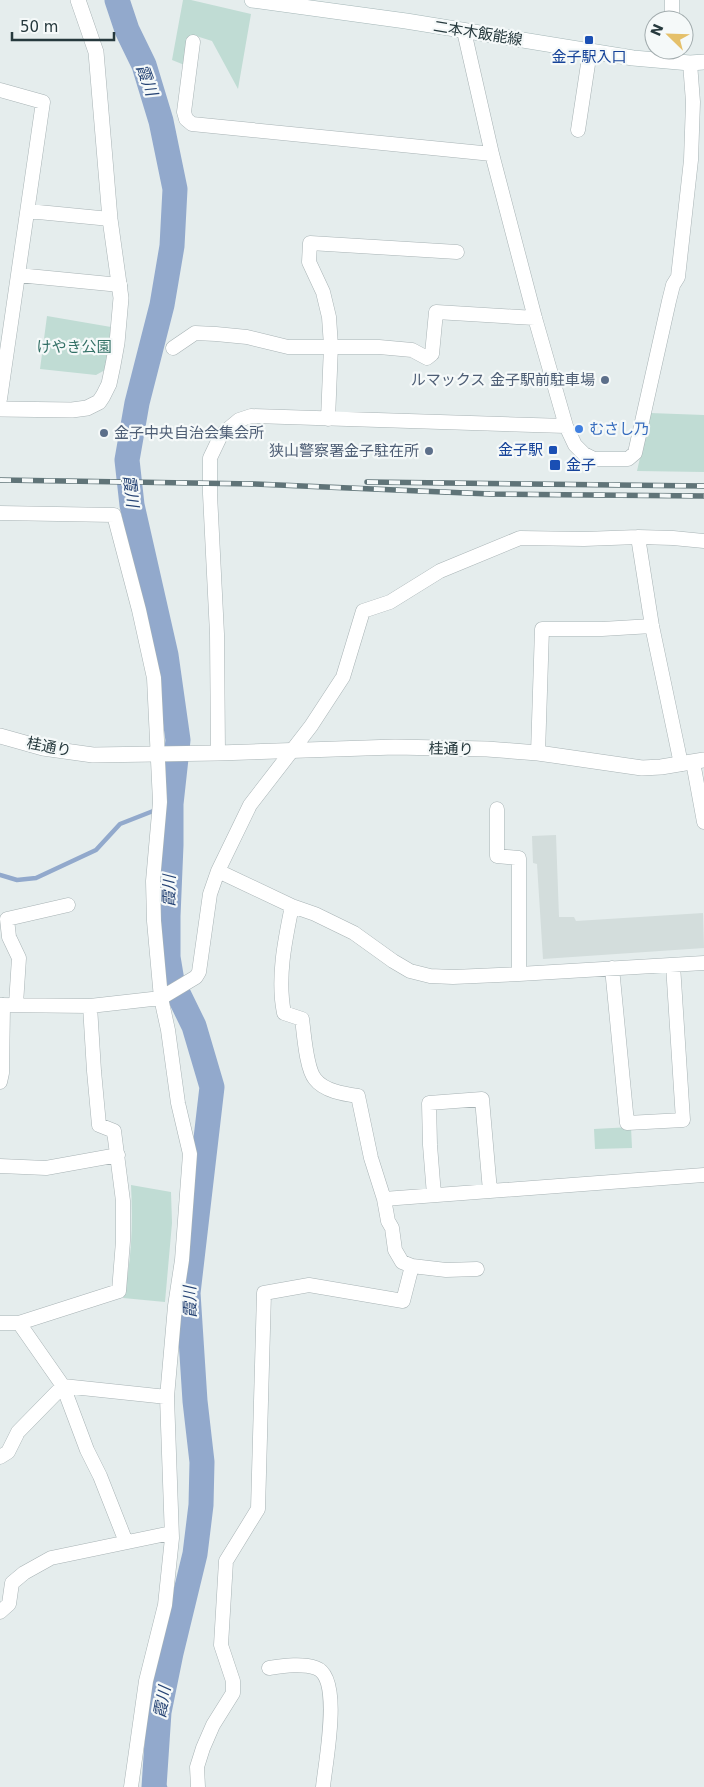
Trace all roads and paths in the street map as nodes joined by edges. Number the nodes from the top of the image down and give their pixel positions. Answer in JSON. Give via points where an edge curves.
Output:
{"nodes":[{"id":1,"x":78,"y":0,"type":"edge"},
{"id":2,"x":252,"y":0,"type":"edge"},
{"id":3,"x":464,"y":31,"type":"junction"},
{"id":4,"x":193,"y":42,"type":"dead end"},
{"id":5,"x":590,"y":51,"type":"junction"},
{"id":6,"x":644,"y":54,"type":"edge"},
{"id":7,"x":697,"y":62,"type":"edge"},
{"id":8,"x":0,"y":90,"type":"edge"},
{"id":9,"x":578,"y":130,"type":"dead end"},
{"id":10,"x":492,"y":154,"type":"junction"},
{"id":11,"x":28,"y":211,"type":"junction"},
{"id":12,"x":110,"y":219,"type":"junction"},
{"id":13,"x":457,"y":252,"type":"dead end"},
{"id":14,"x":18,"y":275,"type":"junction"},
{"id":15,"x":120,"y":285,"type":"junction"},
{"id":16,"x":535,"y":318,"type":"junction"},
{"id":17,"x":331,"y":346,"type":"junction"},
{"id":18,"x":173,"y":348,"type":"dead end"},
{"id":19,"x":3,"y":349,"type":"edge"},
{"id":20,"x":0,"y":400,"type":"edge"},
{"id":21,"x":0,"y":409,"type":"edge"},
{"id":22,"x":328,"y":419,"type":"junction"},
{"id":23,"x":566,"y":426,"type":"junction"},
{"id":24,"x":0,"y":513,"type":"edge"},
{"id":25,"x":638,"y":537,"type":"junction"},
{"id":26,"x":704,"y":541,"type":"edge"},
{"id":27,"x":652,"y":626,"type":"junction"},
{"id":28,"x":0,"y":736,"type":"edge"},
{"id":29,"x":292,"y":751,"type":"junction"},
{"id":30,"x":218,"y":753,"type":"junction"},
{"id":31,"x":538,"y":753,"type":"junction"},
{"id":32,"x":158,"y":754,"type":"junction"},
{"id":33,"x":693,"y":762,"type":"edge"},
{"id":34,"x":497,"y":809,"type":"dead end"},
{"id":35,"x":704,"y":822,"type":"edge"},
{"id":36,"x":218,"y":871,"type":"junction"},
{"id":37,"x":68,"y":905,"type":"dead end"},
{"id":38,"x":292,"y":906,"type":"junction"},
{"id":39,"x":704,"y":963,"type":"edge"},
{"id":40,"x":673,"y":965,"type":"junction"},
{"id":41,"x":612,"y":968,"type":"junction"},
{"id":42,"x":519,"y":974,"type":"junction"},
{"id":43,"x":161,"y":998,"type":"junction"},
{"id":44,"x":6,"y":1005,"type":"edge"},
{"id":45,"x":90,"y":1006,"type":"junction"},
{"id":46,"x":0,"y":1082,"type":"edge"},
{"id":47,"x":118,"y":1155,"type":"junction"},
{"id":48,"x":0,"y":1166,"type":"edge"},
{"id":49,"x":704,"y":1175,"type":"edge"},
{"id":50,"x":490,"y":1191,"type":"junction"},
{"id":51,"x":434,"y":1195,"type":"junction"},
{"id":52,"x":384,"y":1199,"type":"junction"},
{"id":53,"x":412,"y":1266,"type":"junction"},
{"id":54,"x":477,"y":1270,"type":"dead end"},
{"id":55,"x":0,"y":1323,"type":"edge"},
{"id":56,"x":19,"y":1323,"type":"junction"},
{"id":57,"x":63,"y":1386,"type":"junction"},
{"id":58,"x":167,"y":1397,"type":"junction"},
{"id":59,"x":0,"y":1457,"type":"edge"},
{"id":60,"x":172,"y":1533,"type":"junction"},
{"id":61,"x":126,"y":1542,"type":"junction"},
{"id":62,"x":0,"y":1612,"type":"edge"},
{"id":63,"x":269,"y":1668,"type":"dead end"},
{"id":64,"x":131,"y":1787,"type":"edge"},
{"id":65,"x":198,"y":1787,"type":"edge"},
{"id":66,"x":323,"y":1787,"type":"edge"}],
"edges":[{"from":1,"to":12,"type":"street","via":[[96,52]]},
{"from":2,"to":3,"type":"street","name":"二本木飯能線"},
{"from":3,"to":5,"type":"street","name":"二本木飯能線"},
{"from":3,"to":10,"type":"street"},
{"from":4,"to":10,"type":"street","via":[[184,112],[192,124]]},
{"from":5,"to":6,"type":"street","name":"二本木飯能線"},
{"from":5,"to":9,"type":"street"},
{"from":7,"to":23,"type":"street","via":[[678,277],[667,309],[634,453],[628,458],[594,459],[576,446]]},
{"from":8,"to":11,"type":"street","via":[[43,102]]},
{"from":10,"to":16,"type":"street"},
{"from":11,"to":12,"type":"street"},
{"from":11,"to":14,"type":"street"},
{"from":12,"to":15,"type":"street"},
{"from":13,"to":17,"type":"street","via":[[310,243],[310,262],[329,317]]},
{"from":14,"to":15,"type":"street"},
{"from":14,"to":19,"type":"street"},
{"from":15,"to":21,"type":"street","via":[[121,312],[113,365],[109,384],[99,402],[72,410]]},
{"from":16,"to":17,"type":"street","via":[[436,312],[432,354],[427,358],[412,350]]},
{"from":16,"to":23,"type":"street"},
{"from":17,"to":18,"type":"street","via":[[288,347],[247,337],[194,333]]},
{"from":17,"to":22,"type":"street"},
{"from":19,"to":20,"type":"street"},
{"from":22,"to":23,"type":"street"},
{"from":22,"to":30,"type":"street","via":[[251,416],[239,420],[221,435],[210,458]]},
{"from":24,"to":32,"type":"street","via":[[114,515],[154,678]]},
{"from":25,"to":26,"type":"street"},
{"from":25,"to":27,"type":"street"},
{"from":25,"to":29,"type":"street","via":[[520,538],[440,571],[390,602],[364,611],[343,677]]},
{"from":27,"to":31,"type":"street","via":[[542,629]]},
{"from":27,"to":33,"type":"street"},
{"from":28,"to":32,"type":"street","name":"桂通り","via":[[67,752]]},
{"from":29,"to":30,"type":"street","name":"桂通り"},
{"from":29,"to":31,"type":"street","name":"桂通り","via":[[395,747]]},
{"from":29,"to":36,"type":"street","via":[[250,805]]},
{"from":30,"to":32,"type":"street","name":"桂通り"},
{"from":31,"to":33,"type":"street","name":"桂通り","via":[[642,768]]},
{"from":32,"to":43,"type":"street","via":[[160,802],[153,881]]},
{"from":33,"to":35,"type":"street"},
{"from":34,"to":42,"type":"street","via":[[497,856],[519,858]]},
{"from":36,"to":38,"type":"street"},
{"from":36,"to":43,"type":"street","via":[[210,894],[199,972]]},
{"from":37,"to":44,"type":"street","via":[[7,919],[9,936],[19,958]]},
{"from":38,"to":42,"type":"street","via":[[354,932],[410,971],[453,977]]},
{"from":38,"to":52,"type":"street","via":[[284,950],[284,1013],[302,1018],[314,1079],[328,1088],[358,1096],[371,1158]]},
{"from":39,"to":40,"type":"street"},
{"from":40,"to":41,"type":"street"},
{"from":40,"to":41,"type":"street","via":[[683,1120],[627,1123]]},
{"from":41,"to":42,"type":"street"},
{"from":43,"to":45,"type":"street"},
{"from":43,"to":58,"type":"street","via":[[190,1154]]},
{"from":44,"to":45,"type":"street"},
{"from":44,"to":46,"type":"street"},
{"from":45,"to":47,"type":"street","via":[[99,1125],[114,1131]]},
{"from":47,"to":48,"type":"street","via":[[46,1168]]},
{"from":47,"to":56,"type":"street","via":[[124,1219],[119,1291]]},
{"from":49,"to":50,"type":"street"},
{"from":50,"to":51,"type":"street"},
{"from":50,"to":51,"type":"street","via":[[482,1099],[430,1103]]},
{"from":51,"to":52,"type":"street"},
{"from":52,"to":53,"type":"street","via":[[395,1250],[402,1262]]},
{"from":53,"to":54,"type":"street"},
{"from":53,"to":65,"type":"street","via":[[403,1300],[309,1285],[264,1293],[258,1509],[226,1560],[221,1645],[233,1682],[233,1693],[203,1748],[197,1767]]},
{"from":55,"to":56,"type":"street"},
{"from":56,"to":57,"type":"street"},
{"from":57,"to":58,"type":"street"},
{"from":57,"to":59,"type":"street","via":[[18,1432],[8,1452]]},
{"from":57,"to":61,"type":"street"},
{"from":58,"to":60,"type":"street"},
{"from":60,"to":61,"type":"street"},
{"from":60,"to":64,"type":"street","via":[[165,1605],[146,1681]]},
{"from":61,"to":62,"type":"street","via":[[51,1558],[30,1569],[12,1583],[9,1604]]},
{"from":63,"to":66,"type":"street","via":[[317,1668],[330,1686],[329,1743]]}]}
